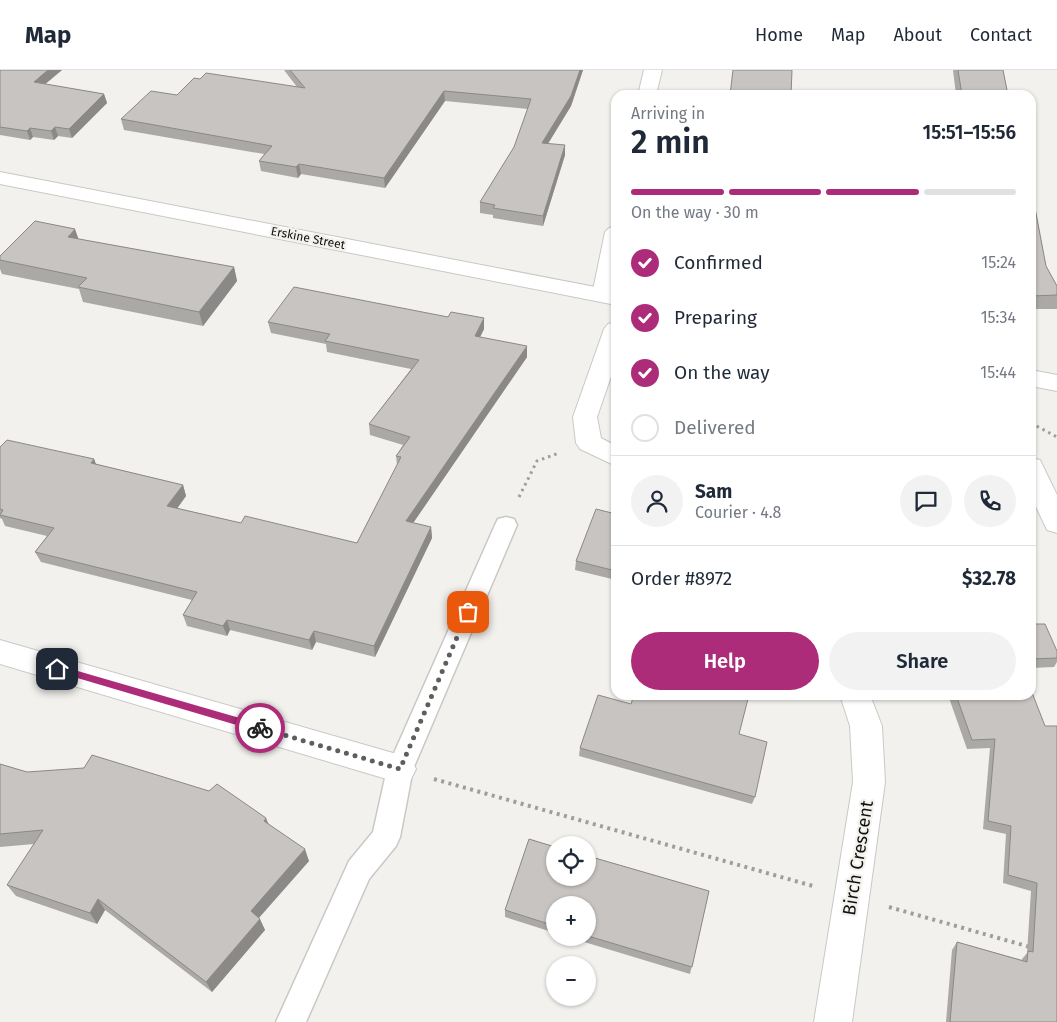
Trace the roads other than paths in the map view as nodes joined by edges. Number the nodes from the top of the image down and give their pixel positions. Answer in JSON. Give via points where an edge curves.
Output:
{"nodes":[{"id":1,"x":653,"y":70,"type":"edge"},
{"id":2,"x":648,"y":90,"type":"edge"},
{"id":3,"x":0,"y":178,"type":"edge"},
{"id":4,"x":610,"y":297,"type":"edge"},
{"id":5,"x":611,"y":343,"type":"edge"},
{"id":6,"x":1036,"y":379,"type":"edge"},
{"id":7,"x":1057,"y":383,"type":"edge"},
{"id":8,"x":611,"y":454,"type":"edge"},
{"id":9,"x":1036,"y":478,"type":"edge"},
{"id":10,"x":1057,"y":522,"type":"edge"},
{"id":11,"x":506,"y":525,"type":"road end"},
{"id":12,"x":0,"y":652,"type":"edge"},
{"id":13,"x":857,"y":700,"type":"edge"},
{"id":14,"x":400,"y":769,"type":"junction"},
{"id":15,"x":291,"y":1022,"type":"edge"},
{"id":16,"x":833,"y":1022,"type":"edge"}],
"edges":[{"from":1,"to":2,"type":"street"},
{"from":3,"to":4,"type":"street","name":"Erskine Street"},
{"from":5,"to":8,"type":"street","via":[[585,417],[589,443]]},
{"from":6,"to":7,"type":"street"},
{"from":9,"to":10,"type":"street"},
{"from":11,"to":14,"type":"lane"},
{"from":12,"to":14,"type":"street"},
{"from":13,"to":16,"type":"street","name":"Birch Crescent","via":[[866,726],[869,782]]},
{"from":14,"to":15,"type":"lane","via":[[386,837],[359,870]]}]}
